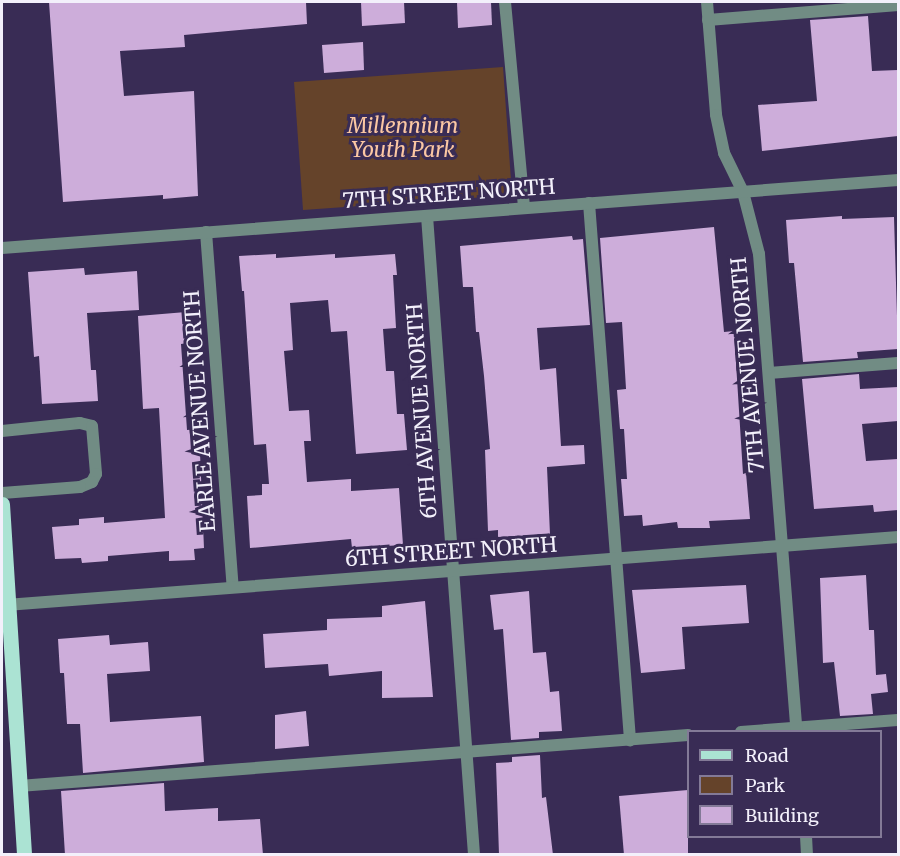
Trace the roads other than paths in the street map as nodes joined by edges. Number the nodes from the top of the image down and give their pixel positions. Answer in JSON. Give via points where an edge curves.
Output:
{"nodes":[{"id":1,"x":505,"y":2,"type":"edge"},
{"id":2,"x":707,"y":2,"type":"edge"},
{"id":3,"x":898,"y":5,"type":"edge"},
{"id":4,"x":708,"y":20,"type":"junction"},
{"id":5,"x":898,"y":180,"type":"edge"},
{"id":6,"x":743,"y":192,"type":"junction"},
{"id":7,"x":589,"y":203,"type":"junction"},
{"id":8,"x":524,"y":208,"type":"junction"},
{"id":9,"x":427,"y":216,"type":"junction"},
{"id":10,"x":206,"y":232,"type":"junction"},
{"id":11,"x":2,"y":248,"type":"edge"},
{"id":12,"x":898,"y":363,"type":"edge"},
{"id":13,"x":769,"y":373,"type":"junction"},
{"id":14,"x":2,"y":431,"type":"edge"},
{"id":15,"x":2,"y":493,"type":"edge"},
{"id":16,"x":2,"y":504,"type":"edge"},
{"id":17,"x":2,"y":533,"type":"edge"},
{"id":18,"x":898,"y":537,"type":"edge"},
{"id":19,"x":784,"y":546,"type":"junction"},
{"id":20,"x":616,"y":559,"type":"junction"},
{"id":21,"x":453,"y":571,"type":"junction"},
{"id":22,"x":233,"y":587,"type":"junction"},
{"id":23,"x":6,"y":605,"type":"junction"},
{"id":24,"x":898,"y":720,"type":"edge"},
{"id":25,"x":797,"y":729,"type":"edge"},
{"id":26,"x":778,"y":730,"type":"edge"},
{"id":27,"x":687,"y":735,"type":"edge"},
{"id":28,"x":630,"y":740,"type":"junction"},
{"id":29,"x":466,"y":752,"type":"junction"},
{"id":30,"x":19,"y":786,"type":"junction"},
{"id":31,"x":806,"y":838,"type":"edge"},
{"id":32,"x":24,"y":855,"type":"edge"},
{"id":33,"x":474,"y":855,"type":"edge"},
{"id":34,"x":807,"y":855,"type":"edge"}],
"edges":[{"from":1,"to":8,"type":"street"},
{"from":2,"to":4,"type":"street","name":"7TH AVENUE NORTH"},
{"from":3,"to":4,"type":"street"},
{"from":4,"to":6,"type":"street","name":"7TH AVENUE NORTH","via":[[716,115],[724,153]]},
{"from":5,"to":6,"type":"street","name":"7TH STREET NORTH"},
{"from":6,"to":7,"type":"street","name":"7TH STREET NORTH"},
{"from":6,"to":13,"type":"street","name":"7TH AVENUE NORTH","via":[[759,254]]},
{"from":7,"to":8,"type":"street","name":"7TH STREET NORTH"},
{"from":7,"to":20,"type":"street"},
{"from":8,"to":9,"type":"street","name":"7TH STREET NORTH"},
{"from":9,"to":10,"type":"street","name":"7TH STREET NORTH"},
{"from":9,"to":21,"type":"street","name":"6TH AVENUE NORTH"},
{"from":10,"to":11,"type":"street","name":"7TH STREET NORTH"},
{"from":10,"to":22,"type":"street","name":"EARLE AVENUE NORTH"},
{"from":12,"to":13,"type":"street"},
{"from":13,"to":19,"type":"street","name":"7TH AVENUE NORTH"},
{"from":14,"to":15,"type":"street","via":[[80,423],[92,426],[96,474],[92,482],[80,487]]},
{"from":16,"to":17,"type":"main road"},
{"from":17,"to":23,"type":"main road"},
{"from":18,"to":19,"type":"street","name":"6TH STREET NORTH"},
{"from":19,"to":20,"type":"street","name":"6TH STREET NORTH"},
{"from":19,"to":25,"type":"street","name":"7TH AVENUE NORTH"},
{"from":20,"to":21,"type":"street","name":"6TH STREET NORTH"},
{"from":20,"to":28,"type":"street"},
{"from":21,"to":22,"type":"street","name":"6TH STREET NORTH"},
{"from":21,"to":29,"type":"street","name":"6TH AVENUE NORTH"},
{"from":22,"to":23,"type":"street","name":"6TH STREET NORTH"},
{"from":23,"to":30,"type":"main road"},
{"from":24,"to":25,"type":"street"},
{"from":25,"to":26,"type":"street"},
{"from":27,"to":28,"type":"street"},
{"from":28,"to":29,"type":"street"},
{"from":29,"to":30,"type":"street"},
{"from":29,"to":33,"type":"street","name":"6TH AVENUE NORTH"},
{"from":30,"to":32,"type":"main road"},
{"from":31,"to":34,"type":"street"}]}
